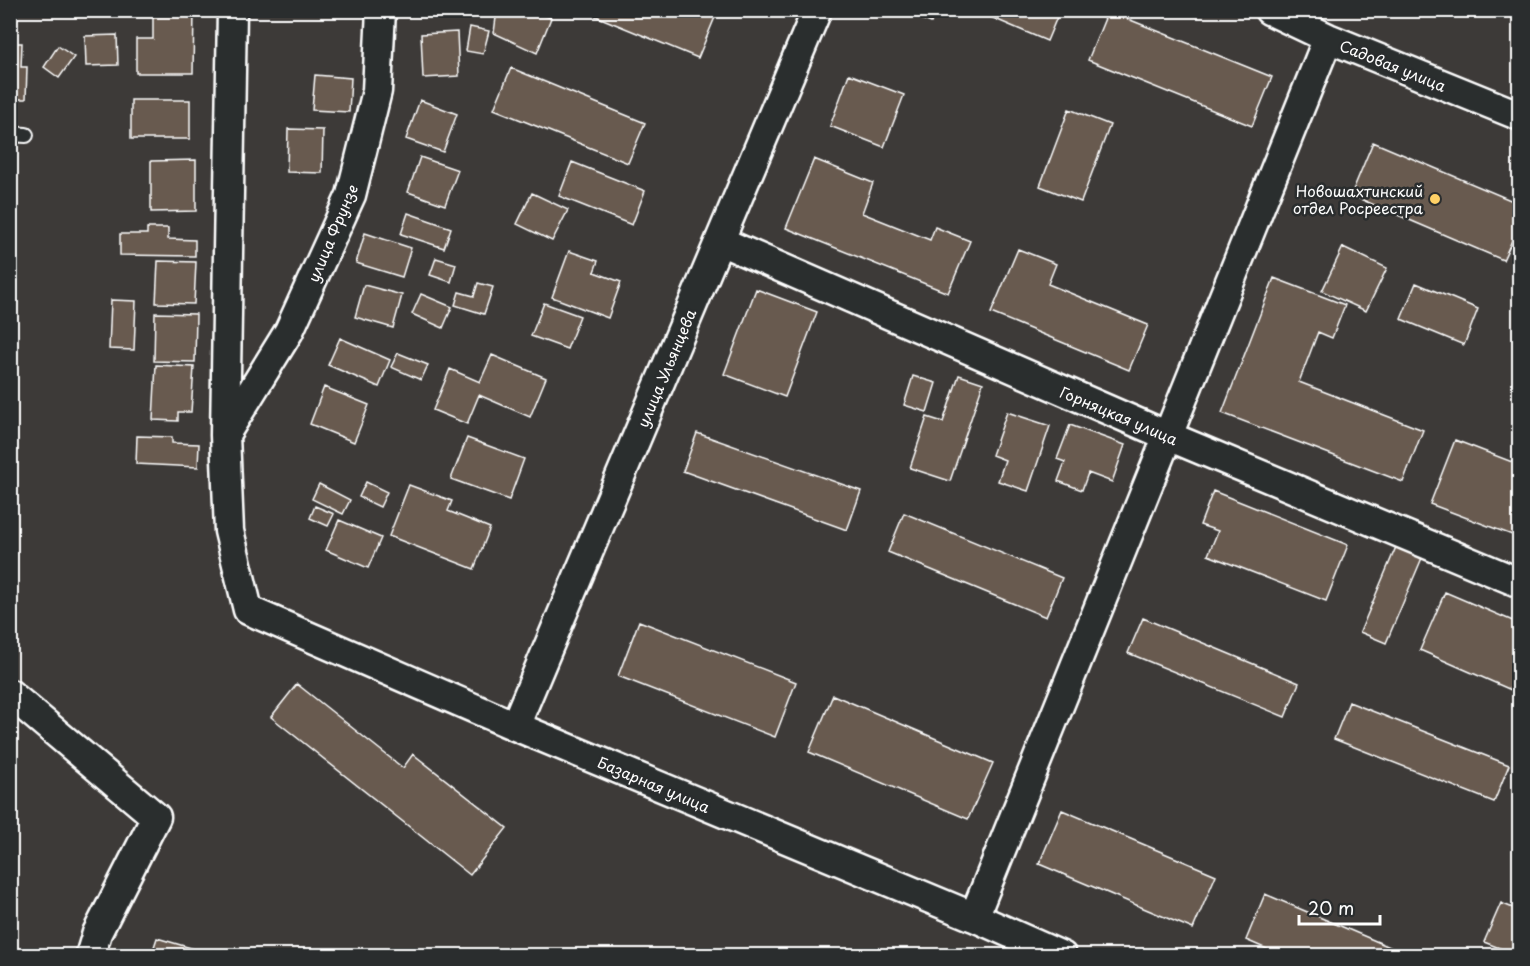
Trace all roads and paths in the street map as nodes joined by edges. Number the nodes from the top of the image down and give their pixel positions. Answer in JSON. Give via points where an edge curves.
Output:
{"nodes":[{"id":1,"x":232,"y":10,"type":"edge"},
{"id":2,"x":381,"y":10,"type":"edge"},
{"id":3,"x":817,"y":10,"type":"edge"},
{"id":4,"x":1269,"y":10,"type":"edge"},
{"id":5,"x":1328,"y":38,"type":"junction"},
{"id":6,"x":1520,"y":116,"type":"edge"},
{"id":7,"x":10,"y":134,"type":"edge"},
{"id":8,"x":26,"y":135,"type":"dead end"},
{"id":9,"x":720,"y":241,"type":"junction"},
{"id":10,"x":225,"y":435,"type":"junction"},
{"id":11,"x":1168,"y":436,"type":"junction"},
{"id":12,"x":1520,"y":584,"type":"edge"},
{"id":13,"x":10,"y":694,"type":"edge"},
{"id":14,"x":515,"y":726,"type":"junction"},
{"id":15,"x":974,"y":917,"type":"junction"},
{"id":16,"x":90,"y":956,"type":"edge"},
{"id":17,"x":1062,"y":956,"type":"edge"}],
"edges":[{"from":1,"to":10,"type":"street"},
{"from":2,"to":10,"type":"street","name":"улица Фрунзе","via":[[377,91],[351,195],[289,331]]},
{"from":3,"to":9,"type":"street","name":"улица Ульянцева"},
{"from":4,"to":5,"type":"street","name":"Садовая улица"},
{"from":5,"to":6,"type":"street","name":"Садовая улица"},
{"from":5,"to":11,"type":"street"},
{"from":7,"to":8,"type":"lane"},
{"from":9,"to":11,"type":"street","name":"Горняцкая улица"},
{"from":9,"to":14,"type":"street","name":"улица Ульянцева"},
{"from":10,"to":14,"type":"street","name":"Базарная улица","via":[[228,531],[248,610]]},
{"from":11,"to":12,"type":"street","name":"Горняцкая улица"},
{"from":11,"to":15,"type":"street"},
{"from":13,"to":16,"type":"street","via":[[156,817],[97,933]]},
{"from":14,"to":15,"type":"street","name":"Базарная улица"},
{"from":15,"to":17,"type":"street","name":"Базарная улица"}]}
